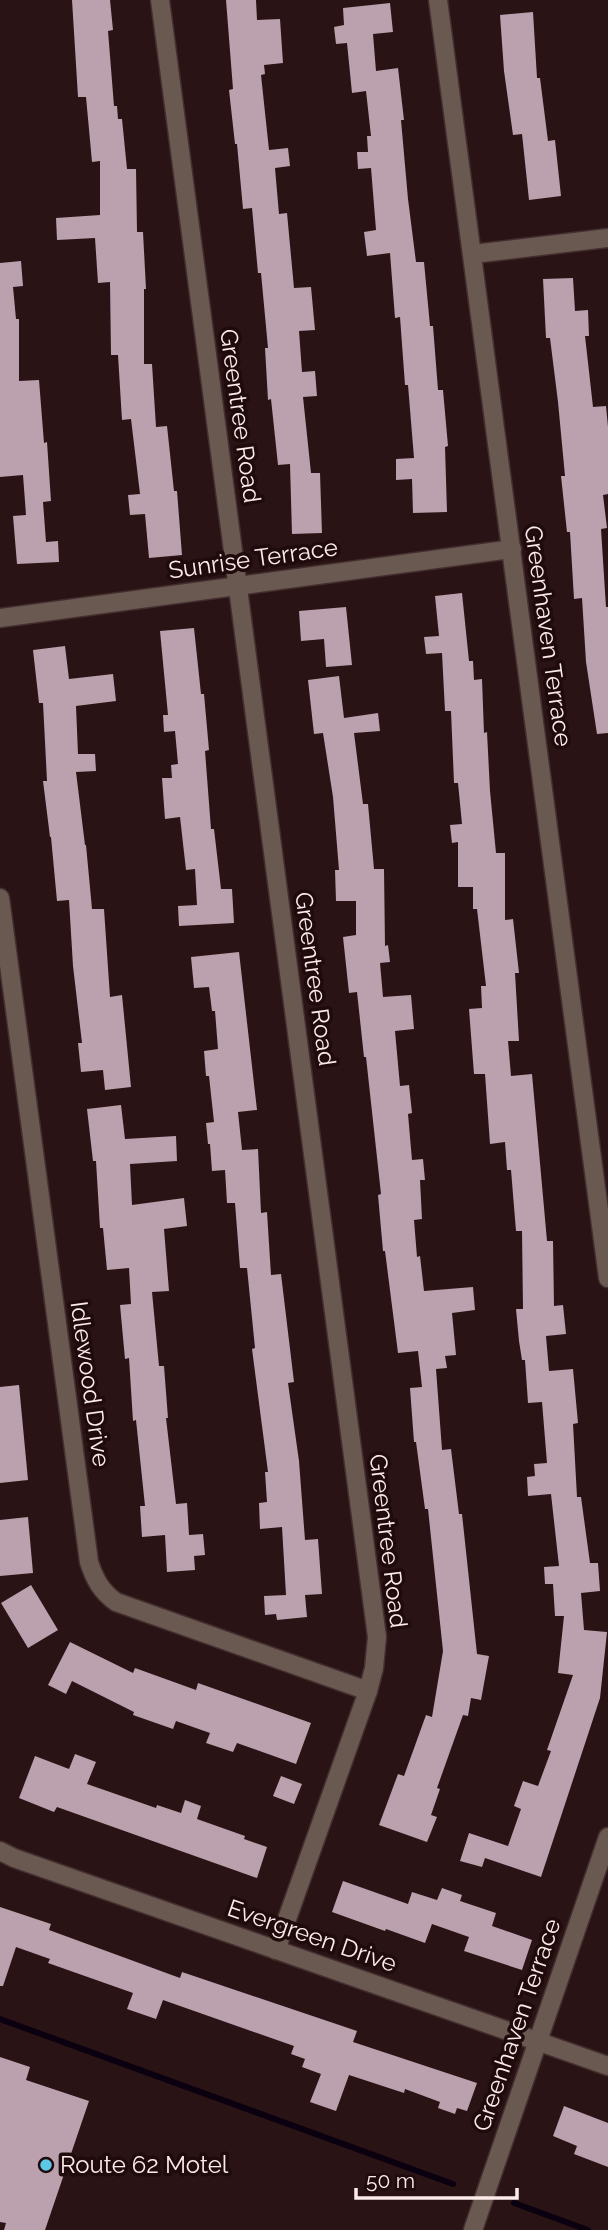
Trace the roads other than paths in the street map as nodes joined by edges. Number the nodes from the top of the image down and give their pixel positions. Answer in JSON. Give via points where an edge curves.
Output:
{"nodes":[{"id":1,"x":160,"y":0,"type":"edge"},
{"id":2,"x":438,"y":0,"type":"edge"},
{"id":3,"x":608,"y":238,"type":"edge"},
{"id":4,"x":473,"y":254,"type":"junction"},
{"id":5,"x":512,"y":549,"type":"junction"},
{"id":6,"x":238,"y":586,"type":"junction"},
{"id":7,"x":0,"y":618,"type":"edge"},
{"id":8,"x":0,"y":898,"type":"edge"},
{"id":9,"x":608,"y":1278,"type":"edge"},
{"id":10,"x":368,"y":1691,"type":"junction"},
{"id":11,"x":608,"y":1837,"type":"edge"},
{"id":12,"x":0,"y":1851,"type":"edge"},
{"id":13,"x":276,"y":1950,"type":"junction"},
{"id":14,"x":538,"y":2041,"type":"junction"},
{"id":15,"x":608,"y":2066,"type":"edge"},
{"id":16,"x":473,"y":2230,"type":"edge"}],
"edges":[{"from":1,"to":6,"type":"street","name":"Greentree Road"},
{"from":2,"to":4,"type":"street","name":"Greenhaven Terrace"},
{"from":3,"to":4,"type":"street"},
{"from":4,"to":5,"type":"street","name":"Greenhaven Terrace"},
{"from":5,"to":6,"type":"street","name":"Sunrise Terrace"},
{"from":5,"to":9,"type":"street","name":"Greenhaven Terrace"},
{"from":6,"to":7,"type":"street","name":"Sunrise Terrace"},
{"from":6,"to":10,"type":"street","name":"Greentree Road","via":[[377,1637]]},
{"from":8,"to":10,"type":"street","name":"Idlewood Drive","via":[[94,1579],[116,1602]]},
{"from":10,"to":13,"type":"street","name":"Greentree Road"},
{"from":11,"to":14,"type":"street","name":"Greenhaven Terrace"},
{"from":12,"to":13,"type":"street","name":"Evergreen Drive"},
{"from":13,"to":14,"type":"street","name":"Evergreen Drive"},
{"from":14,"to":15,"type":"street","name":"Evergreen Drive"},
{"from":14,"to":16,"type":"street","name":"Greenhaven Terrace"}]}
